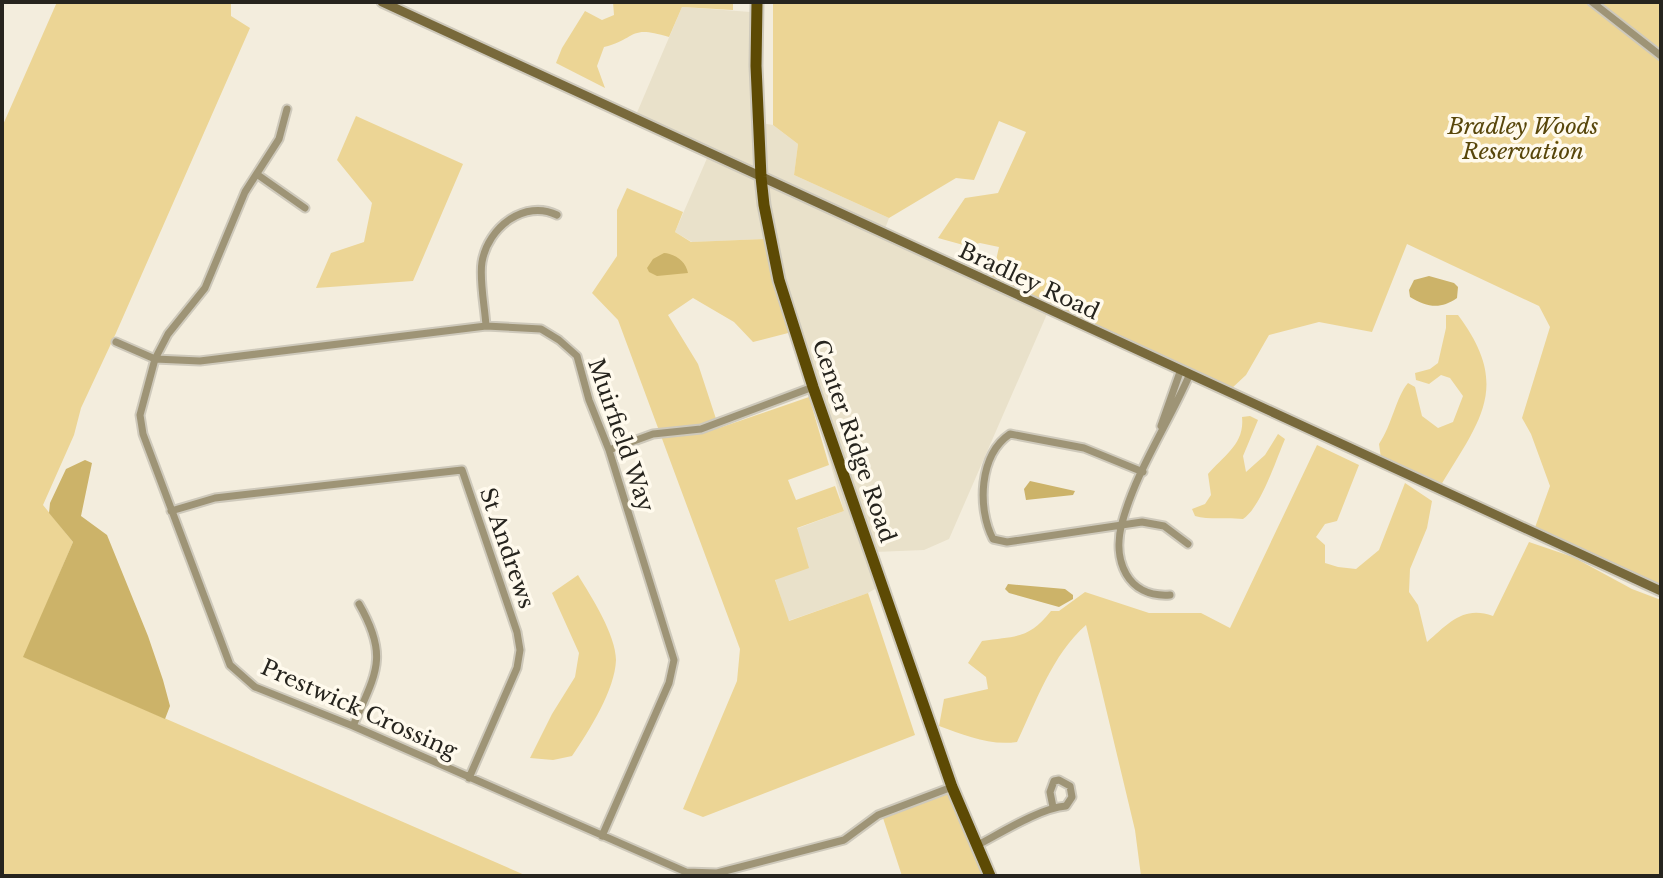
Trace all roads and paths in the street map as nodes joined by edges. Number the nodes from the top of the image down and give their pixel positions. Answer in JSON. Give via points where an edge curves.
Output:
{"nodes":[{"id":1,"x":757,"y":2,"type":"edge"},
{"id":2,"x":1592,"y":2,"type":"edge"},
{"id":3,"x":388,"y":3,"type":"edge"},
{"id":4,"x":1661,"y":56,"type":"edge"},
{"id":5,"x":287,"y":109,"type":"dead end"},
{"id":6,"x":258,"y":175,"type":"junction"},
{"id":7,"x":761,"y":177,"type":"junction"},
{"id":8,"x":305,"y":208,"type":"dead end"},
{"id":9,"x":557,"y":215,"type":"dead end"},
{"id":10,"x":486,"y":326,"type":"junction"},
{"id":11,"x":116,"y":342,"type":"dead end"},
{"id":12,"x":155,"y":359,"type":"junction"},
{"id":13,"x":1185,"y":374,"type":"junction"},
{"id":14,"x":813,"y":387,"type":"junction"},
{"id":15,"x":609,"y":450,"type":"junction"},
{"id":16,"x":1143,"y":472,"type":"junction"},
{"id":17,"x":171,"y":511,"type":"junction"},
{"id":18,"x":1122,"y":524,"type":"junction"},
{"id":19,"x":1188,"y":544,"type":"dead end"},
{"id":20,"x":1661,"y":591,"type":"edge"},
{"id":21,"x":1170,"y":595,"type":"dead end"},
{"id":22,"x":359,"y":604,"type":"dead end"},
{"id":23,"x":353,"y":726,"type":"junction"},
{"id":24,"x":469,"y":778,"type":"junction"},
{"id":25,"x":952,"y":787,"type":"junction"},
{"id":26,"x":1053,"y":807,"type":"dead end"},
{"id":27,"x":602,"y":836,"type":"junction"},
{"id":28,"x":976,"y":846,"type":"junction"},
{"id":29,"x":990,"y":876,"type":"edge"}],
"edges":[{"from":1,"to":7,"type":"main road","name":"Center Ridge Road"},
{"from":2,"to":4,"type":"street"},
{"from":3,"to":7,"type":"street","name":"Bradley Road"},
{"from":5,"to":6,"type":"street","name":"Prestwick Crossing","via":[[279,139]]},
{"from":6,"to":8,"type":"street"},
{"from":6,"to":12,"type":"street","name":"Prestwick Crossing","via":[[245,192],[205,288]]},
{"from":7,"to":13,"type":"street","name":"Bradley Road"},
{"from":7,"to":14,"type":"main road","name":"Center Ridge Road","via":[[776,268]]},
{"from":9,"to":10,"type":"street","via":[[544,209],[517,214],[496,230],[482,262]]},
{"from":10,"to":12,"type":"street","name":"Muirfield Way","via":[[200,361]]},
{"from":10,"to":15,"type":"street","name":"Muirfield Way","via":[[541,329],[577,356]]},
{"from":11,"to":12,"type":"street","name":"Muirfield Way"},
{"from":12,"to":17,"type":"street","name":"Prestwick Crossing","via":[[140,415]]},
{"from":13,"to":16,"type":"street","via":[[1168,400]]},
{"from":13,"to":20,"type":"street","name":"Bradley Road"},
{"from":14,"to":15,"type":"street","via":[[701,429],[653,434]]},
{"from":14,"to":25,"type":"main road","name":"Center Ridge Road"},
{"from":15,"to":27,"type":"street","name":"Muirfield Way","via":[[674,660],[669,683]]},
{"from":16,"to":18,"type":"street"},
{"from":16,"to":18,"type":"street","via":[[1084,448],[1010,434],[997,444],[984,481],[982,507],[993,539]]},
{"from":17,"to":23,"type":"street","name":"Prestwick Crossing","via":[[230,665],[255,687]]},
{"from":17,"to":24,"type":"street","name":"St Andrews","via":[[215,498],[462,470],[520,650]]},
{"from":18,"to":19,"type":"street","via":[[1164,526]]},
{"from":18,"to":21,"type":"street","via":[[1124,574],[1149,594]]},
{"from":22,"to":23,"type":"street","via":[[378,650],[376,672]]},
{"from":23,"to":24,"type":"street","name":"Prestwick Crossing"},
{"from":24,"to":27,"type":"street","name":"Prestwick Crossing"},
{"from":25,"to":27,"type":"street","name":"Prestwick Crossing","via":[[878,815],[844,840],[717,873],[686,872]]},
{"from":25,"to":28,"type":"main road","name":"Center Ridge Road"},
{"from":26,"to":28,"type":"street"},
{"from":28,"to":29,"type":"main road","name":"Center Ridge Road"}]}
